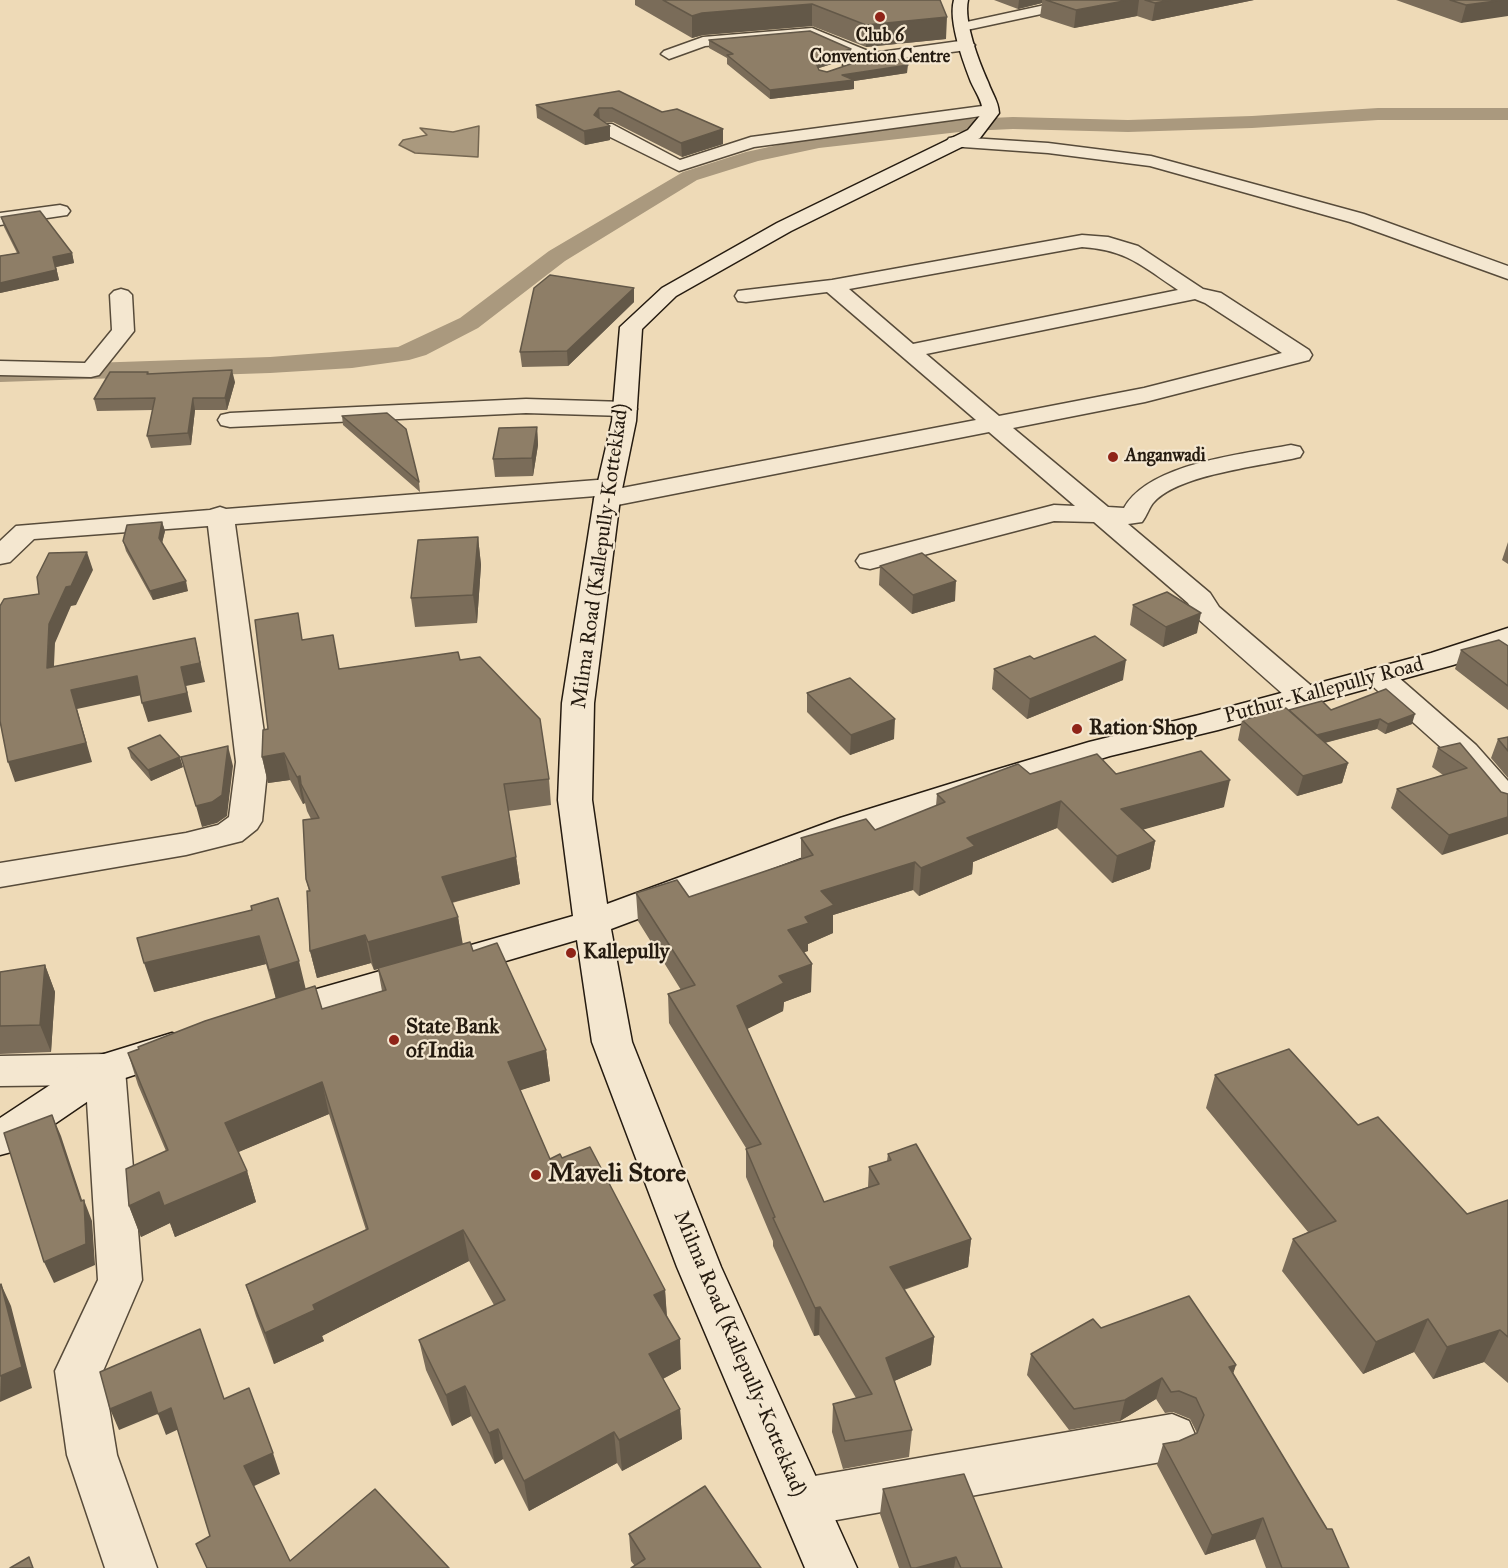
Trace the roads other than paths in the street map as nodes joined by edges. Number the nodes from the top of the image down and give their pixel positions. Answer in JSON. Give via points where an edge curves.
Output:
{"nodes":[{"id":1,"x":961,"y":0,"type":"edge"},
{"id":2,"x":1088,"y":0,"type":"edge"},
{"id":3,"x":962,"y":27,"type":"junction"},
{"id":4,"x":967,"y":45,"type":"junction"},
{"id":5,"x":669,"y":54,"type":"dead end"},
{"id":6,"x":871,"y":58,"type":"junction"},
{"id":7,"x":838,"y":69,"type":"edge"},
{"id":8,"x":977,"y":125,"type":"junction"},
{"id":9,"x":606,"y":128,"type":"edge"},
{"id":10,"x":60,"y":211,"type":"dead end"},
{"id":11,"x":0,"y":219,"type":"edge"},
{"id":12,"x":1508,"y":273,"type":"edge"},
{"id":13,"x":832,"y":286,"type":"junction"},
{"id":14,"x":1196,"y":293,"type":"junction"},
{"id":15,"x":120,"y":296,"type":"dead end"},
{"id":16,"x":746,"y":296,"type":"dead end"},
{"id":17,"x":910,"y":351,"type":"junction"},
{"id":18,"x":0,"y":368,"type":"edge"},
{"id":19,"x":624,"y":409,"type":"junction"},
{"id":20,"x":230,"y":420,"type":"dead end"},
{"id":21,"x":993,"y":424,"type":"junction"},
{"id":22,"x":1292,"y":453,"type":"dead end"},
{"id":23,"x":608,"y":493,"type":"junction"},
{"id":24,"x":1101,"y":514,"type":"junction"},
{"id":25,"x":220,"y":516,"type":"junction"},
{"id":26,"x":0,"y":556,"type":"edge"},
{"id":27,"x":870,"y":561,"type":"dead end"},
{"id":28,"x":1508,"y":637,"type":"edge"},
{"id":29,"x":1379,"y":676,"type":"junction"},
{"id":30,"x":1304,"y":696,"type":"junction"},
{"id":31,"x":1497,"y":746,"type":"edge"},
{"id":32,"x":1465,"y":752,"type":"junction"},
{"id":33,"x":1508,"y":802,"type":"edge"},
{"id":34,"x":0,"y":875,"type":"edge"},
{"id":35,"x":592,"y":923,"type":"junction"},
{"id":36,"x":105,"y":1069,"type":"junction"},
{"id":37,"x":0,"y":1071,"type":"edge"},
{"id":38,"x":0,"y":1139,"type":"edge"},
{"id":39,"x":1172,"y":1437,"type":"dead end"},
{"id":40,"x":803,"y":1502,"type":"junction"},
{"id":41,"x":131,"y":1568,"type":"edge"},
{"id":42,"x":831,"y":1568,"type":"edge"}],
"edges":[{"from":1,"to":3,"type":"street","via":[[958,11]]},
{"from":2,"to":3,"type":"street"},
{"from":3,"to":4,"type":"street"},
{"from":4,"to":6,"type":"street"},
{"from":4,"to":8,"type":"street","via":[[990,101]]},
{"from":5,"to":6,"type":"street","via":[[703,42],[812,32]]},
{"from":6,"to":7,"type":"street"},
{"from":8,"to":9,"type":"street","via":[[751,142],[680,166]]},
{"from":8,"to":12,"type":"street","via":[[1048,148],[1151,161],[1357,218]]},
{"from":8,"to":19,"type":"street","name":"Milma Road (Kallepully-Kottekkad)","via":[[669,292],[631,327]]},
{"from":10,"to":11,"type":"street"},
{"from":13,"to":14,"type":"street","via":[[1082,241],[1131,250]]},
{"from":13,"to":16,"type":"street"},
{"from":13,"to":17,"type":"street"},
{"from":14,"to":17,"type":"street"},
{"from":14,"to":21,"type":"street","via":[[1213,298],[1301,354],[1145,395]]},
{"from":15,"to":18,"type":"street","via":[[123,331],[91,370]]},
{"from":17,"to":21,"type":"street"},
{"from":19,"to":20,"type":"street","via":[[526,406]]},
{"from":19,"to":23,"type":"street","name":"Milma Road (Kallepully-Kottekkad)"},
{"from":21,"to":23,"type":"street"},
{"from":21,"to":24,"type":"street"},
{"from":22,"to":24,"type":"street","via":[[1219,467],[1164,483],[1143,497],[1133,516]]},
{"from":23,"to":25,"type":"street"},
{"from":23,"to":35,"type":"street","name":"Milma Road (Kallepully-Kottekkad)","via":[[577,713],[575,800]]},
{"from":24,"to":27,"type":"street","via":[[1054,513]]},
{"from":24,"to":30,"type":"street","via":[[1200,598],[1207,612]]},
{"from":25,"to":26,"type":"street","via":[[26,532]]},
{"from":25,"to":34,"type":"street","via":[[252,762],[245,821],[230,833],[186,844]]},
{"from":28,"to":29,"type":"street","name":"Puthur-Kallepully Road"},
{"from":29,"to":30,"type":"street","name":"Puthur-Kallepully Road"},
{"from":29,"to":32,"type":"street"},
{"from":30,"to":35,"type":"street","name":"Puthur-Kallepully Road","via":[[1100,749],[874,819]]},
{"from":31,"to":32,"type":"street"},
{"from":32,"to":33,"type":"street"},
{"from":35,"to":36,"type":"street","name":"Puthur-Kallepully Road"},
{"from":35,"to":40,"type":"street","name":"Milma Road (Kallepully-Kottekkad)","via":[[612,1042],[699,1267]]},
{"from":36,"to":37,"type":"street"},
{"from":36,"to":38,"type":"street"},
{"from":36,"to":41,"type":"street","via":[[120,1280],[79,1371],[92,1455]]},
{"from":39,"to":40,"type":"street"},
{"from":40,"to":42,"type":"street","name":"Milma Road (Kallepully-Kottekkad)"}]}
